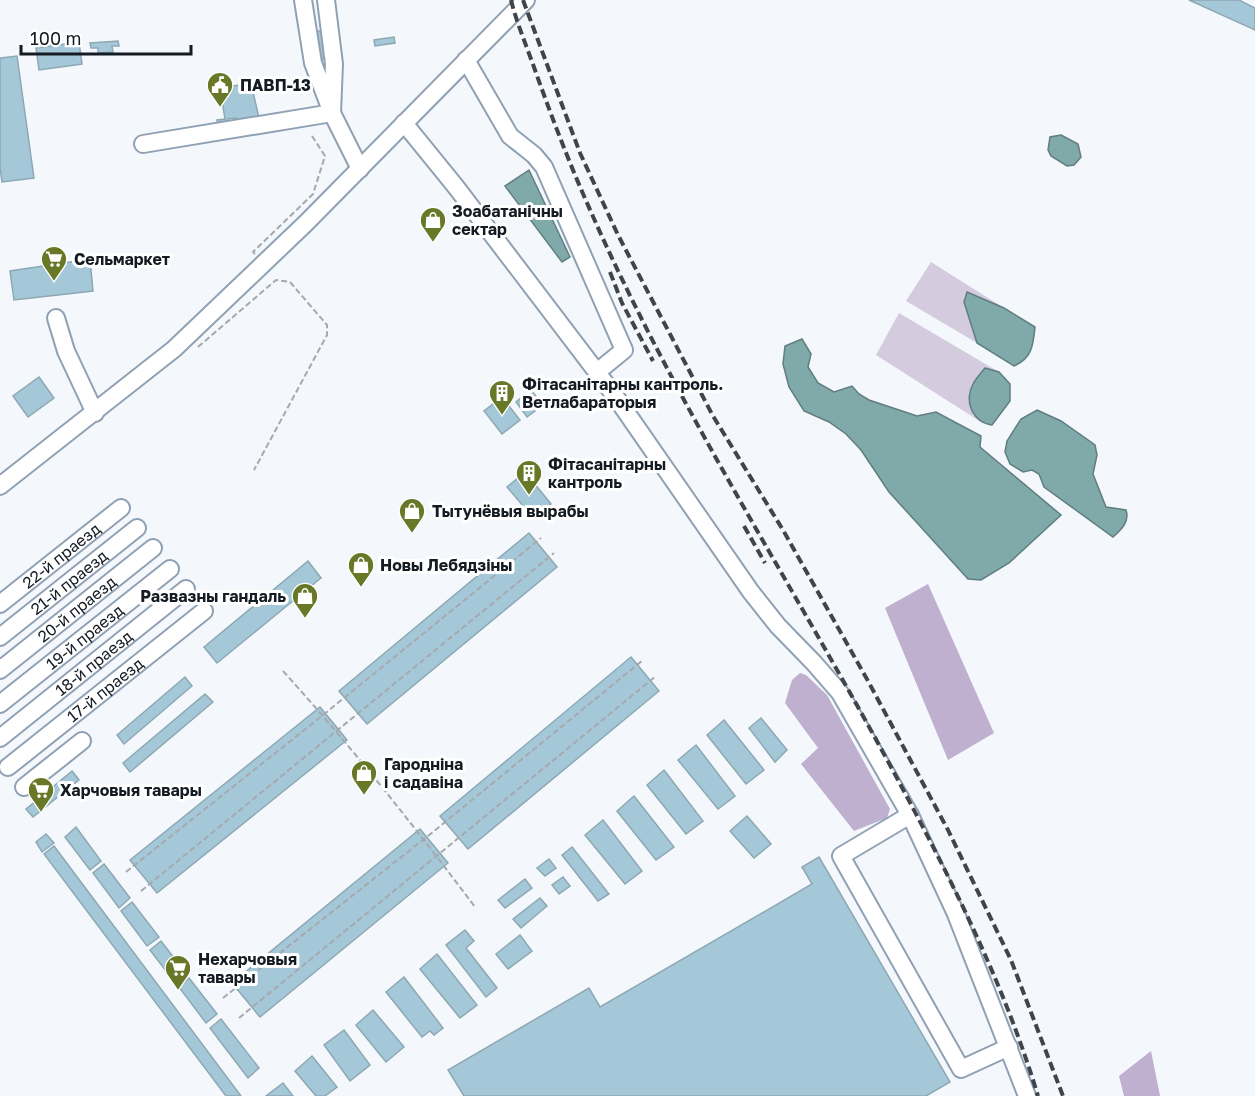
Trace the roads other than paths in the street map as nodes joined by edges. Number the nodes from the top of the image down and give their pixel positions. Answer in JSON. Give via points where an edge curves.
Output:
{"nodes":[{"id":1,"x":293,"y":0,"type":"edge"},
{"id":2,"x":303,"y":0,"type":"edge"},
{"id":3,"x":326,"y":0,"type":"edge"},
{"id":4,"x":526,"y":0,"type":"edge"},
{"id":5,"x":466,"y":60,"type":"junction"},
{"id":6,"x":331,"y":111,"type":"junction"},
{"id":7,"x":404,"y":123,"type":"junction"},
{"id":8,"x":143,"y":144,"type":"dead end"},
{"id":9,"x":360,"y":170,"type":"junction"},
{"id":10,"x":56,"y":318,"type":"dead end"},
{"id":11,"x":597,"y":372,"type":"junction"},
{"id":12,"x":95,"y":413,"type":"junction"},
{"id":13,"x":0,"y":486,"type":"edge"},
{"id":14,"x":121,"y":508,"type":"dead end"},
{"id":15,"x":137,"y":528,"type":"dead end"},
{"id":16,"x":153,"y":548,"type":"dead end"},
{"id":17,"x":170,"y":569,"type":"dead end"},
{"id":18,"x":186,"y":589,"type":"dead end"},
{"id":19,"x":0,"y":604,"type":"edge"},
{"id":20,"x":204,"y":611,"type":"dead end"},
{"id":21,"x":0,"y":637,"type":"edge"},
{"id":22,"x":0,"y":669,"type":"edge"},
{"id":23,"x":0,"y":704,"type":"edge"},
{"id":24,"x":0,"y":738,"type":"edge"},
{"id":25,"x":82,"y":741,"type":"dead end"},
{"id":26,"x":8,"y":767,"type":"dead end"},
{"id":27,"x":24,"y":787,"type":"dead end"},
{"id":28,"x":910,"y":815,"type":"junction"},
{"id":29,"x":1009,"y":1047,"type":"junction"},
{"id":30,"x":1027,"y":1096,"type":"edge"}],
"edges":[{"from":1,"to":6,"type":"street","via":[[301,62]]},
{"from":2,"to":6,"type":"street","via":[[313,63]]},
{"from":3,"to":6,"type":"street","via":[[334,64]]},
{"from":4,"to":5,"type":"street"},
{"from":5,"to":7,"type":"street"},
{"from":5,"to":11,"type":"street","via":[[510,136],[544,167],[624,350]]},
{"from":6,"to":8,"type":"street"},
{"from":6,"to":9,"type":"street"},
{"from":7,"to":9,"type":"street"},
{"from":7,"to":11,"type":"street"},
{"from":9,"to":12,"type":"street","via":[[174,349]]},
{"from":10,"to":12,"type":"street","via":[[66,351]]},
{"from":11,"to":28,"type":"street","via":[[751,592],[840,693]]},
{"from":12,"to":13,"type":"street"},
{"from":14,"to":19,"type":"street","name":"22-й праезд"},
{"from":15,"to":21,"type":"street","name":"21-й праезд"},
{"from":16,"to":22,"type":"street","name":"20-й праезд"},
{"from":17,"to":23,"type":"street","name":"19-й праезд"},
{"from":18,"to":24,"type":"street","name":"18-й праезд"},
{"from":20,"to":26,"type":"street","name":"17-й праезд"},
{"from":25,"to":27,"type":"street"},
{"from":28,"to":29,"type":"street","via":[[956,914]]},
{"from":28,"to":29,"type":"street","via":[[841,856],[961,1069]]},
{"from":29,"to":30,"type":"street"}]}
